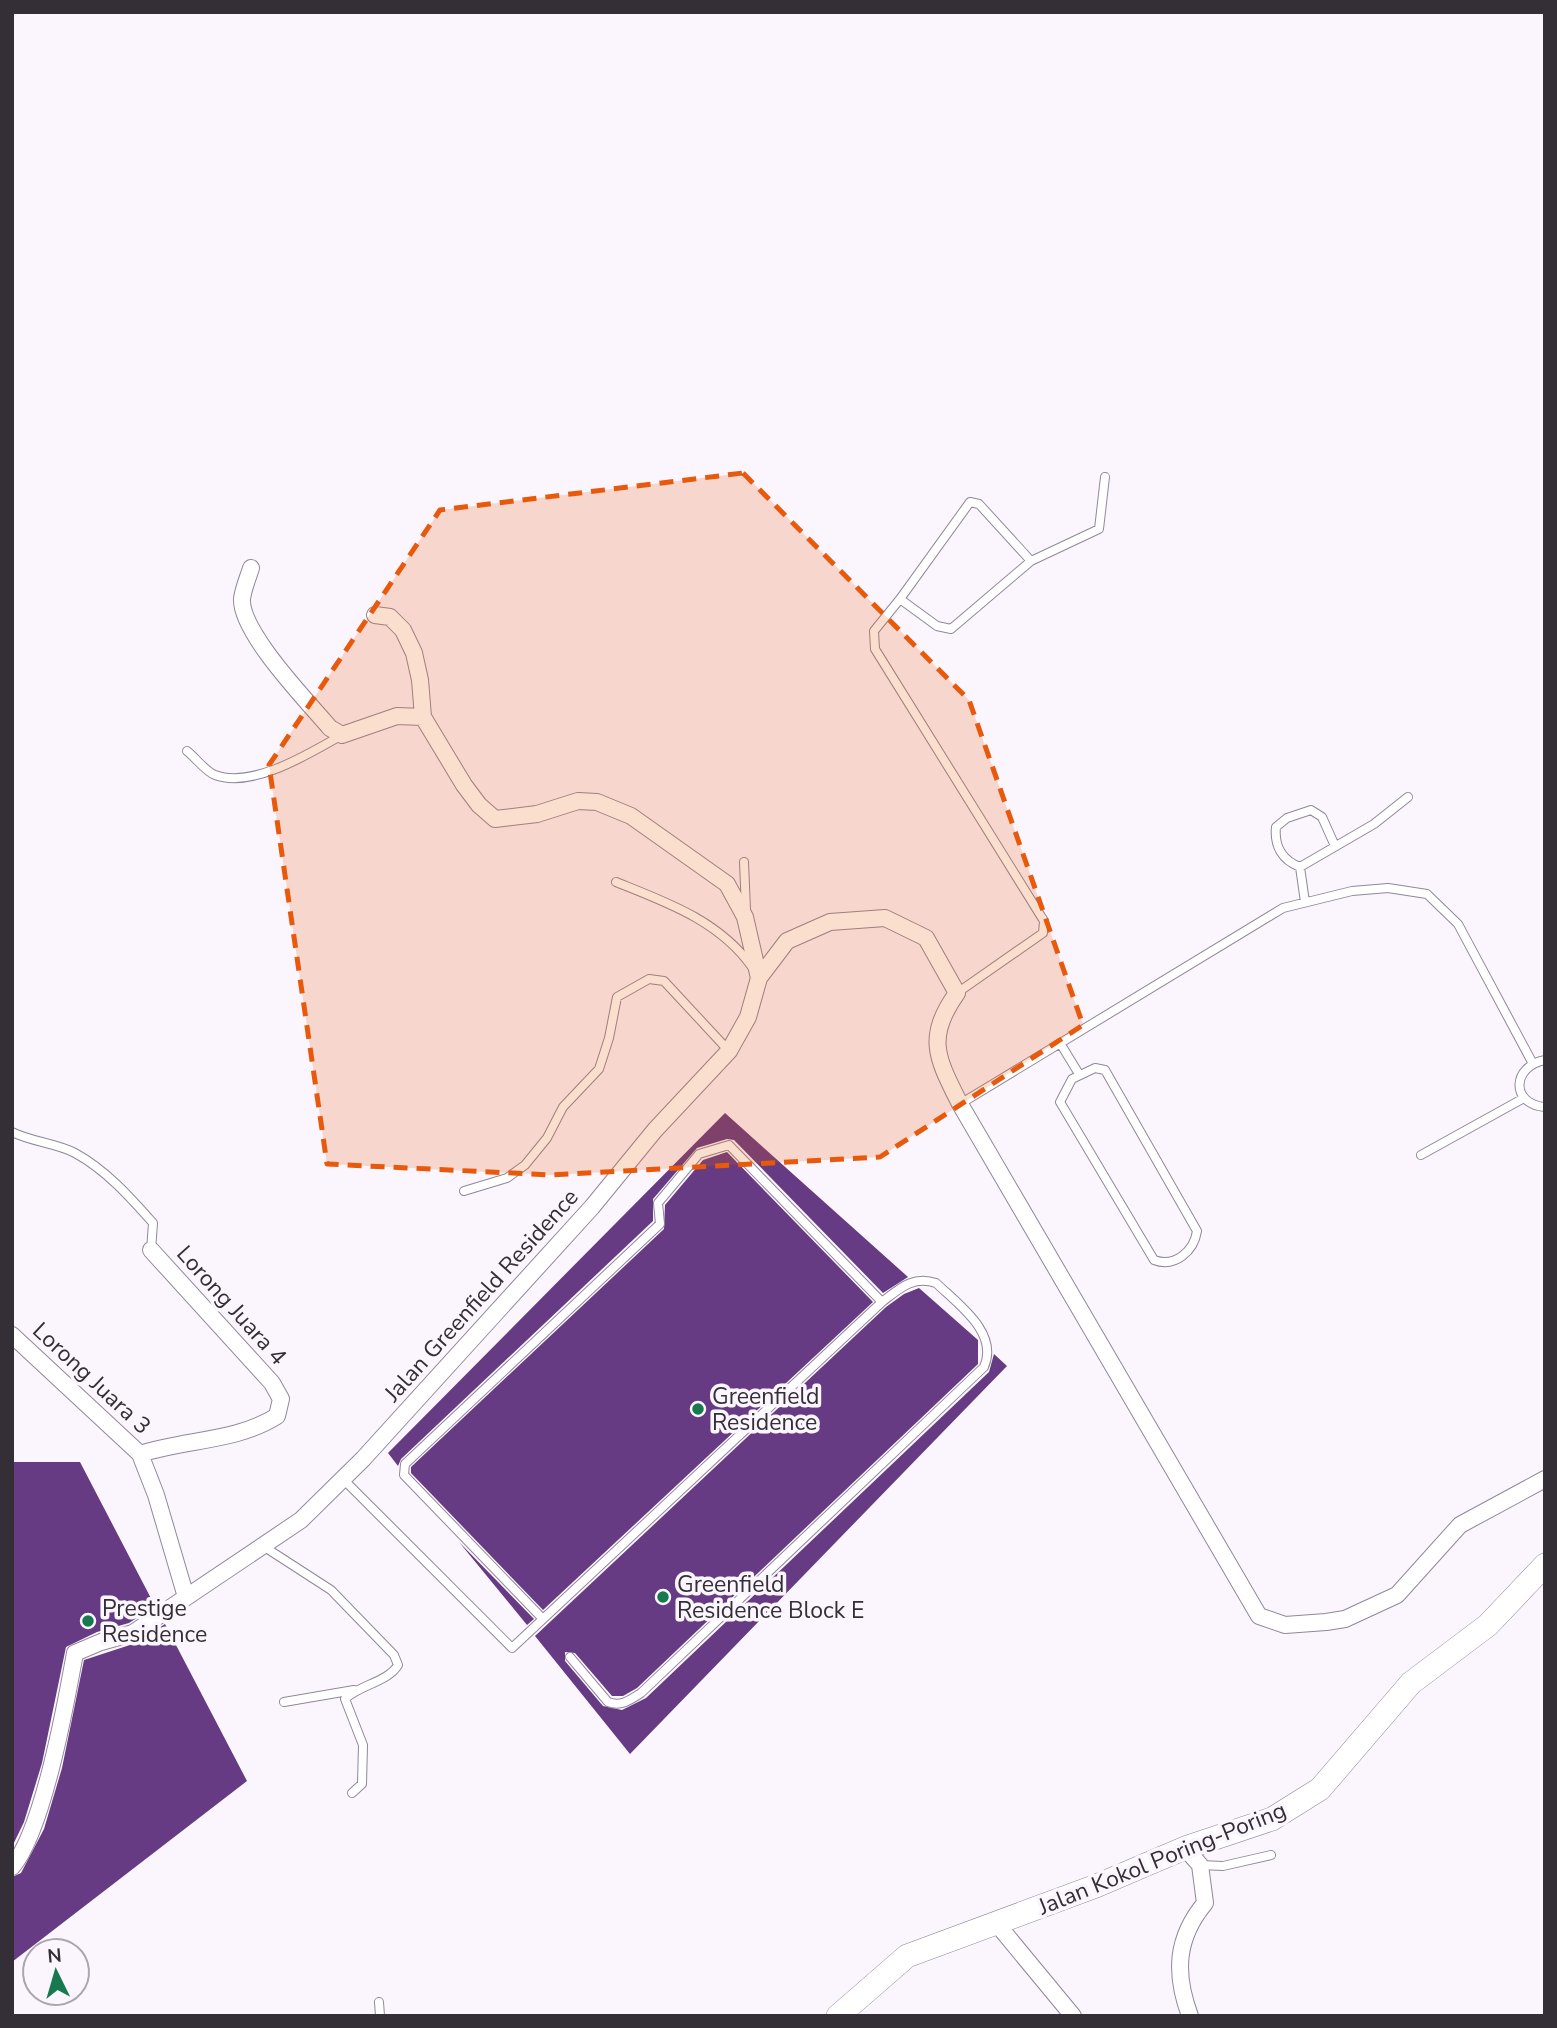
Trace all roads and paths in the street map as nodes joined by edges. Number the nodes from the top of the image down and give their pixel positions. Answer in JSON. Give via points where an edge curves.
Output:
{"nodes":[{"id":1,"x":1105,"y":477,"type":"dead end"},
{"id":2,"x":1031,"y":561,"type":"junction"},
{"id":3,"x":251,"y":568,"type":"dead end"},
{"id":4,"x":900,"y":599,"type":"junction"},
{"id":5,"x":375,"y":615,"type":"dead end"},
{"id":6,"x":423,"y":717,"type":"junction"},
{"id":7,"x":342,"y":735,"type":"junction"},
{"id":8,"x":187,"y":751,"type":"dead end"},
{"id":9,"x":1408,"y":797,"type":"dead end"},
{"id":10,"x":1335,"y":846,"type":"junction"},
{"id":11,"x":744,"y":862,"type":"dead end"},
{"id":12,"x":1300,"y":867,"type":"junction"},
{"id":13,"x":616,"y":882,"type":"dead end"},
{"id":14,"x":1306,"y":902,"type":"junction"},
{"id":15,"x":746,"y":916,"type":"junction"},
{"id":16,"x":759,"y":978,"type":"junction"},
{"id":17,"x":957,"y":993,"type":"junction"},
{"id":18,"x":1060,"y":1043,"type":"junction"},
{"id":19,"x":729,"y":1051,"type":"junction"},
{"id":20,"x":1545,"y":1060,"type":"edge"},
{"id":21,"x":1532,"y":1062,"type":"junction"},
{"id":22,"x":1079,"y":1074,"type":"junction"},
{"id":23,"x":1524,"y":1098,"type":"junction"},
{"id":24,"x":960,"y":1104,"type":"junction"},
{"id":25,"x":1545,"y":1107,"type":"edge"},
{"id":26,"x":12,"y":1132,"type":"edge"},
{"id":27,"x":1421,"y":1155,"type":"dead end"},
{"id":28,"x":464,"y":1191,"type":"dead end"},
{"id":29,"x":151,"y":1250,"type":"joint"},
{"id":30,"x":882,"y":1302,"type":"junction"},
{"id":31,"x":12,"y":1335,"type":"edge"},
{"id":32,"x":140,"y":1454,"type":"junction"},
{"id":33,"x":342,"y":1478,"type":"junction"},
{"id":34,"x":1545,"y":1479,"type":"edge"},
{"id":35,"x":263,"y":1546,"type":"junction"},
{"id":36,"x":1545,"y":1565,"type":"edge"},
{"id":37,"x":186,"y":1597,"type":"junction"},
{"id":38,"x":542,"y":1618,"type":"junction"},
{"id":39,"x":570,"y":1657,"type":"dead end"},
{"id":40,"x":355,"y":1690,"type":"junction"},
{"id":41,"x":284,"y":1702,"type":"dead end"},
{"id":42,"x":352,"y":1793,"type":"dead end"},
{"id":43,"x":1271,"y":1855,"type":"dead end"},
{"id":44,"x":1192,"y":1856,"type":"junction"},
{"id":45,"x":12,"y":1867,"type":"edge"},
{"id":46,"x":997,"y":1924,"type":"junction"},
{"id":47,"x":379,"y":2002,"type":"dead end"},
{"id":48,"x":380,"y":2016,"type":"edge"},
{"id":49,"x":838,"y":2016,"type":"edge"},
{"id":50,"x":1073,"y":2016,"type":"edge"},
{"id":51,"x":1191,"y":2016,"type":"edge"}],
"edges":[{"from":1,"to":2,"type":"lane","via":[[1099,529]]},
{"from":2,"to":4,"type":"lane","via":[[951,629],[937,625]]},
{"from":2,"to":4,"type":"lane","via":[[979,504],[970,502]]},
{"from":3,"to":7,"type":"street","via":[[242,599],[259,643],[330,728]]},
{"from":4,"to":17,"type":"lane","via":[[874,631],[875,649],[1044,921],[1043,933]]},
{"from":5,"to":6,"type":"street","via":[[390,617],[403,630],[414,653]]},
{"from":6,"to":7,"type":"street","via":[[397,716]]},
{"from":6,"to":15,"type":"street","via":[[464,785],[495,819],[537,814],[578,801],[597,802],[631,816],[727,884]]},
{"from":7,"to":8,"type":"lane","via":[[305,756],[250,777],[215,775]]},
{"from":9,"to":10,"type":"lane"},
{"from":10,"to":12,"type":"lane"},
{"from":10,"to":12,"type":"lane","via":[[1322,817],[1311,810],[1287,818],[1276,827],[1275,838],[1289,863]]},
{"from":11,"to":15,"type":"lane"},
{"from":12,"to":14,"type":"lane"},
{"from":13,"to":16,"type":"lane","via":[[679,908],[724,935]]},
{"from":14,"to":18,"type":"lane","via":[[1260,921]]},
{"from":14,"to":21,"type":"lane","via":[[1388,888],[1427,894],[1458,924]]},
{"from":15,"to":16,"type":"street"},
{"from":16,"to":17,"type":"street","via":[[787,941],[830,922],[885,918],[926,938]]},
{"from":16,"to":19,"type":"street","name":"Jalan Greenfield Residence","via":[[748,1017]]},
{"from":17,"to":24,"type":"street","via":[[941,1015],[937,1036],[939,1063]]},
{"from":18,"to":22,"type":"lane"},
{"from":18,"to":24,"type":"lane"},
{"from":19,"to":28,"type":"lane","via":[[664,981],[649,979],[624,991],[614,1002],[599,1069],[563,1107],[547,1138],[525,1165],[507,1178]]},
{"from":19,"to":33,"type":"street","name":"Jalan Greenfield Residence","via":[[655,1129],[506,1303]]},
{"from":20,"to":21,"type":"lane"},
{"from":21,"to":23,"type":"lane","via":[[1522,1072],[1519,1085]]},
{"from":22,"to":22,"type":"lane","via":[[1060,1102],[1154,1260],[1162,1263],[1188,1253],[1197,1231],[1105,1070]]},
{"from":23,"to":25,"type":"lane"},
{"from":23,"to":27,"type":"lane"},
{"from":24,"to":34,"type":"street","via":[[1259,1616],[1285,1625],[1326,1622],[1345,1619],[1397,1595],[1460,1525]]},
{"from":26,"to":29,"type":"lane","via":[[73,1152],[124,1191],[153,1223]]},
{"from":29,"to":32,"type":"street","name":"Lorong Juara 4","via":[[272,1382],[281,1399],[277,1416],[256,1429]]},
{"from":30,"to":38,"type":"lane"},
{"from":30,"to":38,"type":"lane","via":[[729,1145],[699,1154],[658,1203],[660,1224],[405,1465],[404,1475]]},
{"from":30,"to":39,"type":"lane","via":[[907,1283],[936,1283],[986,1335],[989,1356],[984,1367],[641,1693],[627,1702],[608,1702]]},
{"from":31,"to":32,"type":"street","name":"Lorong Juara 3"},
{"from":32,"to":37,"type":"street"},
{"from":33,"to":35,"type":"street","name":"Jalan Greenfield Residence","via":[[301,1520]]},
{"from":33,"to":38,"type":"lane","via":[[512,1648]]},
{"from":35,"to":37,"type":"street","name":"Jalan Greenfield Residence"},
{"from":35,"to":40,"type":"lane","via":[[331,1590],[394,1655],[398,1665],[394,1672]]},
{"from":36,"to":44,"type":"main road","name":"Jalan Kokol Poring-Poring","via":[[1488,1625],[1411,1683],[1320,1789],[1272,1819]]},
{"from":37,"to":45,"type":"street","name":"Jalan Greenfield Residence","via":[[133,1633],[75,1653],[47,1781],[22,1856]]},
{"from":40,"to":41,"type":"lane"},
{"from":40,"to":42,"type":"lane","via":[[345,1699],[363,1745],[364,1769],[362,1784]]},
{"from":43,"to":44,"type":"lane","via":[[1223,1866]]},
{"from":44,"to":46,"type":"main road","name":"Jalan Kokol Poring-Poring"},
{"from":44,"to":51,"type":"street","via":[[1205,1903],[1181,1943],[1178,1966]]},
{"from":46,"to":49,"type":"main road","name":"Jalan Kokol Poring-Poring","via":[[906,1955]]},
{"from":46,"to":50,"type":"street"},
{"from":47,"to":48,"type":"lane"}]}
